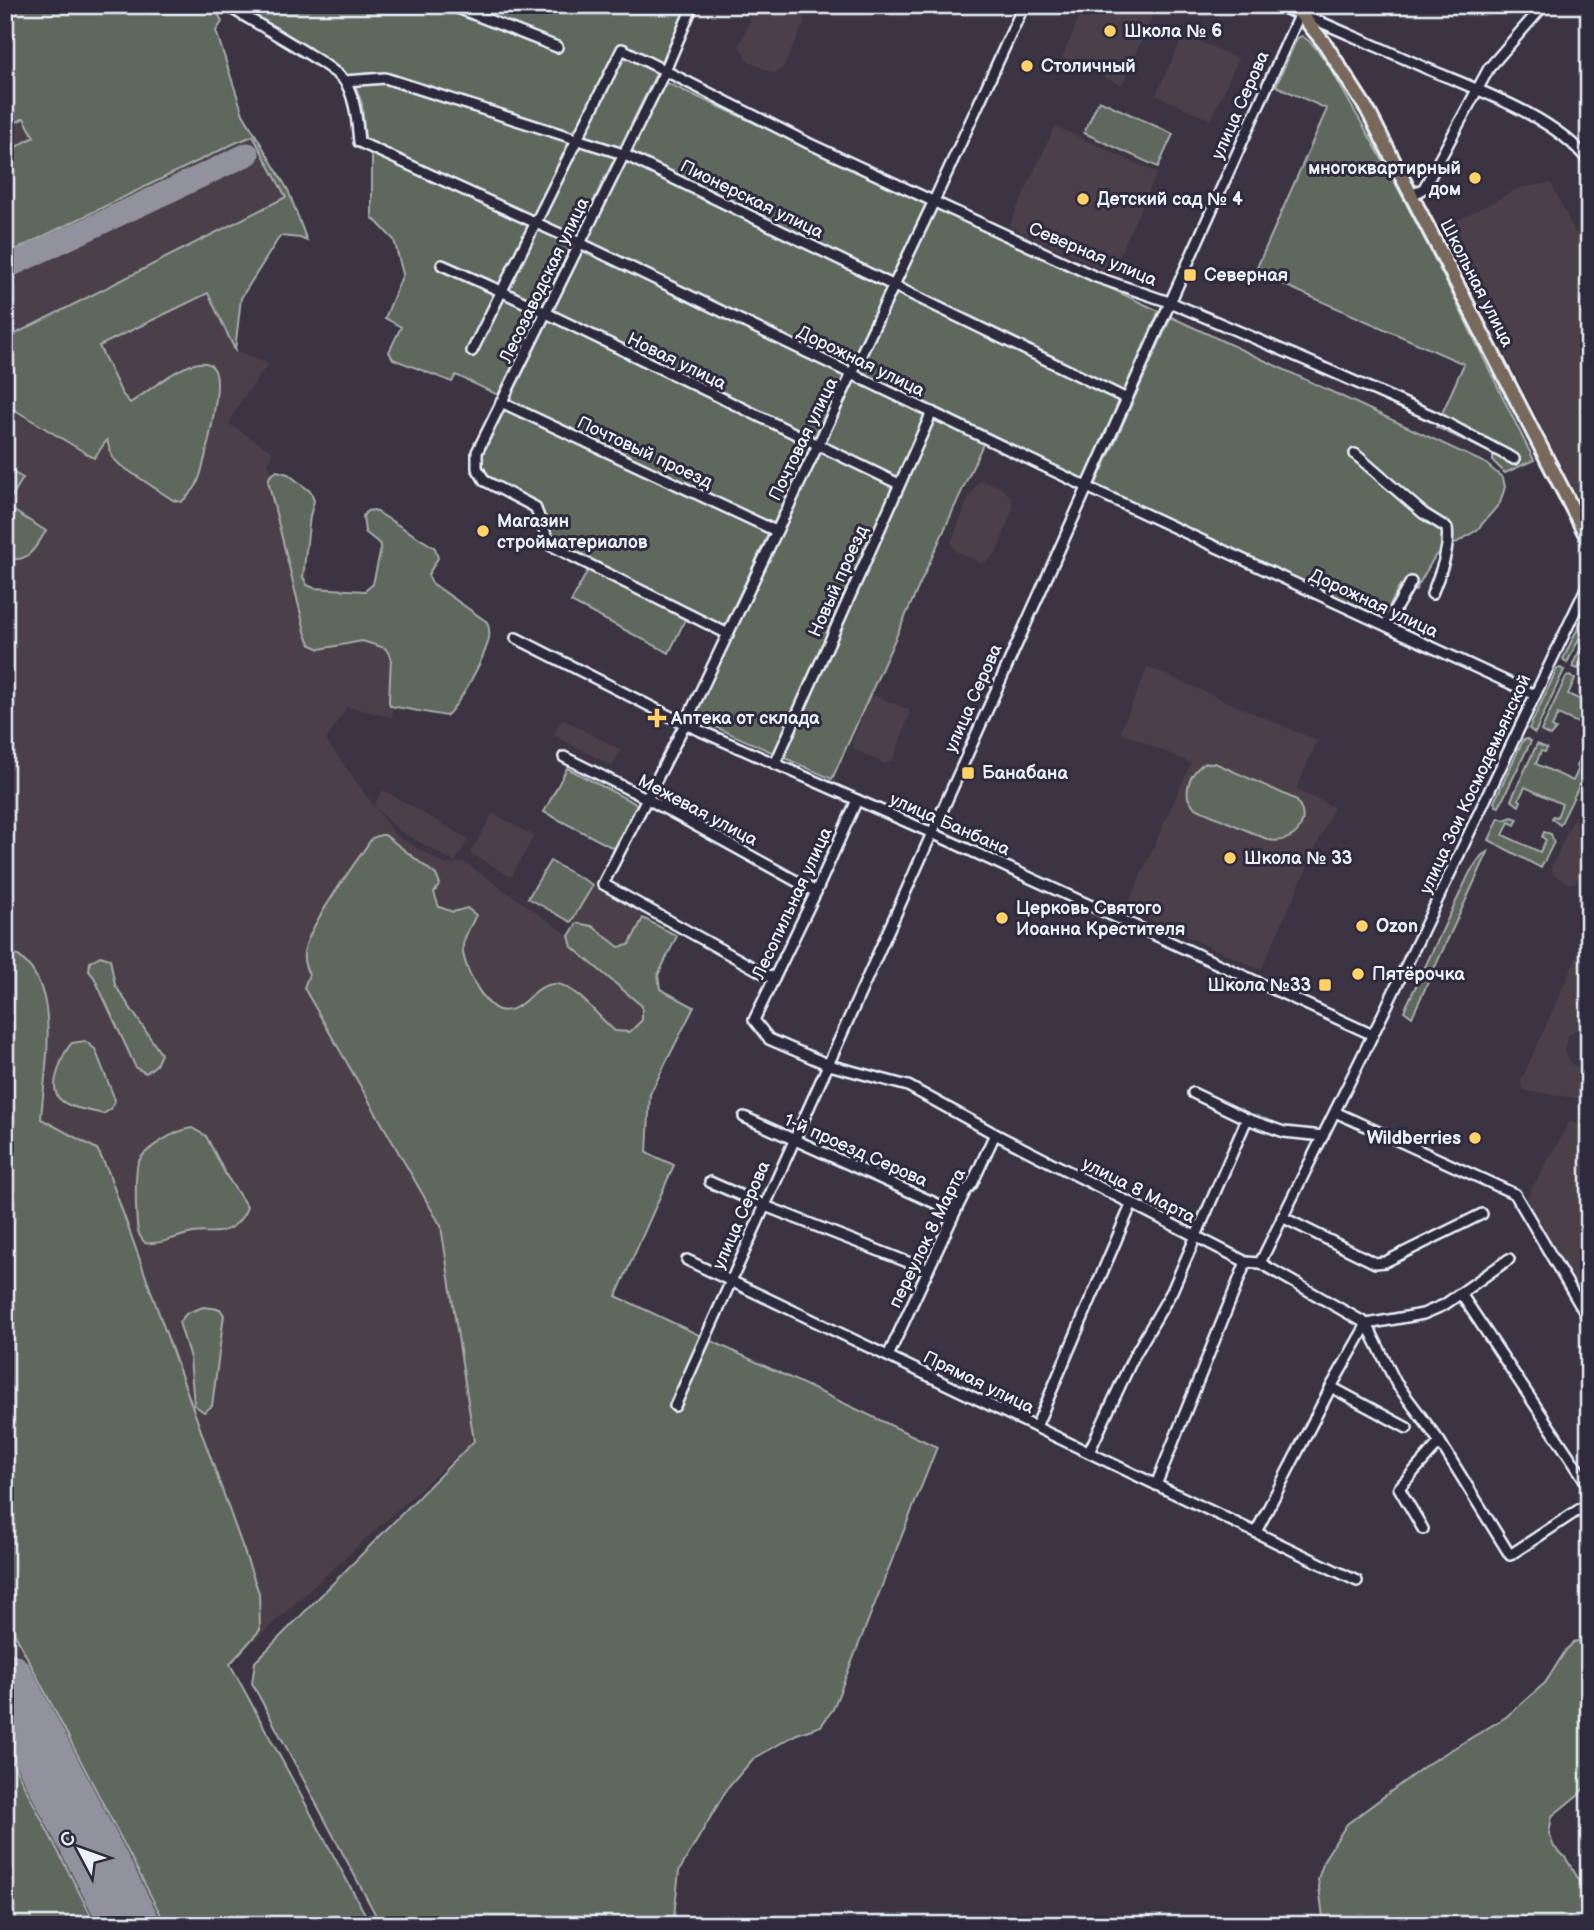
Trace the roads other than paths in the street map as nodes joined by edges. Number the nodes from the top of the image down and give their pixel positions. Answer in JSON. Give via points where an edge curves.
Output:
{"nodes":[{"id":1,"x":226,"y":5,"type":"edge"},
{"id":2,"x":450,"y":5,"type":"edge"},
{"id":3,"x":693,"y":5,"type":"edge"},
{"id":4,"x":1024,"y":5,"type":"edge"},
{"id":5,"x":1282,"y":5,"type":"edge"},
{"id":6,"x":1544,"y":5,"type":"edge"},
{"id":7,"x":1302,"y":9,"type":"edge"},
{"id":8,"x":557,"y":47,"type":"dead end"},
{"id":9,"x":664,"y":71,"type":"junction"},
{"id":10,"x":345,"y":81,"type":"junction"},
{"id":11,"x":1476,"y":90,"type":"junction"},
{"id":12,"x":576,"y":138,"type":"junction"},
{"id":13,"x":623,"y":154,"type":"junction"},
{"id":14,"x":1589,"y":162,"type":"edge"},
{"id":15,"x":1413,"y":195,"type":"junction"},
{"id":16,"x":934,"y":201,"type":"junction"},
{"id":17,"x":534,"y":223,"type":"junction"},
{"id":18,"x":580,"y":243,"type":"junction"},
{"id":19,"x":442,"y":265,"type":"dead end"},
{"id":20,"x":894,"y":285,"type":"junction"},
{"id":21,"x":503,"y":292,"type":"junction"},
{"id":22,"x":1172,"y":303,"type":"junction"},
{"id":23,"x":546,"y":315,"type":"junction"},
{"id":24,"x":472,"y":351,"type":"dead end"},
{"id":25,"x":852,"y":374,"type":"junction"},
{"id":26,"x":1127,"y":399,"type":"junction"},
{"id":27,"x":501,"y":402,"type":"junction"},
{"id":28,"x":932,"y":412,"type":"junction"},
{"id":29,"x":816,"y":446,"type":"junction"},
{"id":30,"x":1355,"y":454,"type":"dead end"},
{"id":31,"x":1514,"y":459,"type":"dead end"},
{"id":32,"x":898,"y":484,"type":"junction"},
{"id":33,"x":1087,"y":487,"type":"junction"},
{"id":34,"x":776,"y":531,"type":"junction"},
{"id":35,"x":1589,"y":541,"type":"edge"},
{"id":36,"x":1411,"y":582,"type":"dead end"},
{"id":37,"x":1589,"y":582,"type":"edge"},
{"id":38,"x":1432,"y":594,"type":"dead end"},
{"id":39,"x":1386,"y":625,"type":"junction"},
{"id":40,"x":728,"y":634,"type":"junction"},
{"id":41,"x":516,"y":638,"type":"dead end"},
{"id":42,"x":1535,"y":695,"type":"junction"},
{"id":43,"x":685,"y":724,"type":"junction"},
{"id":44,"x":564,"y":757,"type":"dead end"},
{"id":45,"x":775,"y":764,"type":"junction"},
{"id":46,"x":646,"y":798,"type":"junction"},
{"id":47,"x":857,"y":800,"type":"junction"},
{"id":48,"x":932,"y":833,"type":"junction"},
{"id":49,"x":816,"y":892,"type":"junction"},
{"id":50,"x":774,"y":979,"type":"junction"},
{"id":51,"x":754,"y":1020,"type":"joint"},
{"id":52,"x":1373,"y":1035,"type":"junction"},
{"id":53,"x":829,"y":1065,"type":"junction"},
{"id":54,"x":1194,"y":1093,"type":"dead end"},
{"id":55,"x":1335,"y":1112,"type":"junction"},
{"id":56,"x":744,"y":1117,"type":"dead end"},
{"id":57,"x":1247,"y":1119,"type":"junction"},
{"id":58,"x":995,"y":1134,"type":"junction"},
{"id":59,"x":1323,"y":1136,"type":"junction"},
{"id":60,"x":794,"y":1139,"type":"junction"},
{"id":61,"x":710,"y":1182,"type":"dead end"},
{"id":62,"x":1132,"y":1203,"type":"junction"},
{"id":63,"x":765,"y":1206,"type":"junction"},
{"id":64,"x":955,"y":1212,"type":"junction"},
{"id":65,"x":1482,"y":1214,"type":"dead end"},
{"id":66,"x":1282,"y":1217,"type":"junction"},
{"id":67,"x":1196,"y":1236,"type":"junction"},
{"id":68,"x":1509,"y":1259,"type":"dead end"},
{"id":69,"x":687,"y":1260,"type":"dead end"},
{"id":70,"x":1246,"y":1262,"type":"junction"},
{"id":71,"x":1260,"y":1264,"type":"junction"},
{"id":72,"x":928,"y":1270,"type":"junction"},
{"id":73,"x":731,"y":1281,"type":"junction"},
{"id":74,"x":1461,"y":1294,"type":"junction"},
{"id":75,"x":1589,"y":1320,"type":"edge"},
{"id":76,"x":1367,"y":1324,"type":"junction"},
{"id":77,"x":888,"y":1356,"type":"junction"},
{"id":78,"x":1331,"y":1387,"type":"junction"},
{"id":79,"x":675,"y":1406,"type":"dead end"},
{"id":80,"x":1036,"y":1427,"type":"junction"},
{"id":81,"x":1406,"y":1428,"type":"dead end"},
{"id":82,"x":1440,"y":1442,"type":"junction"},
{"id":83,"x":1089,"y":1452,"type":"junction"},
{"id":84,"x":1156,"y":1485,"type":"junction"},
{"id":85,"x":1589,"y":1486,"type":"edge"},
{"id":86,"x":1589,"y":1503,"type":"edge"},
{"id":87,"x":1423,"y":1529,"type":"dead end"},
{"id":88,"x":1256,"y":1532,"type":"junction"},
{"id":89,"x":1357,"y":1581,"type":"dead end"}],
"edges":[{"from":1,"to":10,"type":"street"},
{"from":2,"to":8,"type":"street"},
{"from":3,"to":9,"type":"street","name":"Лесозаводская улица"},
{"from":4,"to":16,"type":"street","name":"Почтовая улица"},
{"from":5,"to":7,"type":"main road","name":"Школьная улица"},
{"from":6,"to":11,"type":"street","via":[[1489,68]]},
{"from":7,"to":11,"type":"street","name":"Школьная улица"},
{"from":7,"to":15,"type":"main road","name":"Школьная улица","via":[[1348,78]]},
{"from":7,"to":22,"type":"street","name":"улица Серова"},
{"from":9,"to":12,"type":"street","name":"Северная улица","via":[[622,49]]},
{"from":9,"to":13,"type":"street","name":"Лесозаводская улица"},
{"from":9,"to":16,"type":"street","name":"Северная улица"},
{"from":10,"to":12,"type":"street","name":"Пионерская улица","via":[[385,78]]},
{"from":10,"to":17,"type":"street","name":"Дорожная улица","via":[[359,142]]},
{"from":11,"to":14,"type":"street","name":"Школьная улица","via":[[1568,138]]},
{"from":11,"to":15,"type":"street","via":[[1424,188]]},
{"from":12,"to":13,"type":"street","name":"Пионерская улица"},
{"from":12,"to":17,"type":"street"},
{"from":13,"to":18,"type":"street","name":"Лесозаводская улица"},
{"from":13,"to":20,"type":"street","name":"Пионерская улица"},
{"from":15,"to":35,"type":"main road","name":"Школьная улица"},
{"from":16,"to":20,"type":"street","name":"Почтовая улица"},
{"from":16,"to":22,"type":"street","name":"Северная улица","via":[[1097,277]]},
{"from":17,"to":18,"type":"street","name":"Дорожная улица"},
{"from":17,"to":21,"type":"street"},
{"from":18,"to":23,"type":"street","name":"Лесозаводская улица"},
{"from":18,"to":25,"type":"street","name":"Дорожная улица"},
{"from":19,"to":21,"type":"street","name":"Новая улица"},
{"from":20,"to":25,"type":"street","name":"Почтовая улица"},
{"from":20,"to":26,"type":"street","name":"Пионерская улица"},
{"from":21,"to":23,"type":"street","name":"Новая улица"},
{"from":21,"to":24,"type":"street"},
{"from":22,"to":26,"type":"street","name":"улица Серова"},
{"from":22,"to":31,"type":"street","name":"Северная улица","via":[[1434,417]]},
{"from":23,"to":27,"type":"street","name":"Лесозаводская улица"},
{"from":23,"to":29,"type":"street","name":"Новая улица"},
{"from":25,"to":28,"type":"street","name":"Дорожная улица"},
{"from":25,"to":29,"type":"street","name":"Почтовая улица"},
{"from":26,"to":33,"type":"street","name":"улица Серова"},
{"from":27,"to":34,"type":"street","name":"Почтовый проезд"},
{"from":27,"to":40,"type":"street","name":"Лесозаводская улица","via":[[477,453],[477,468],[485,481],[535,508],[550,545]]},
{"from":28,"to":32,"type":"street","name":"Новый проезд"},
{"from":28,"to":33,"type":"street","name":"Дорожная улица"},
{"from":29,"to":32,"type":"street","name":"Новая улица"},
{"from":29,"to":34,"type":"street","name":"Почтовая улица"},
{"from":30,"to":38,"type":"street","via":[[1447,528],[1444,562]]},
{"from":32,"to":45,"type":"street","name":"Новый проезд"},
{"from":33,"to":39,"type":"street","name":"Дорожная улица"},
{"from":33,"to":48,"type":"street","name":"улица Серова"},
{"from":34,"to":40,"type":"street","name":"Почтовая улица"},
{"from":36,"to":39,"type":"street"},
{"from":37,"to":42,"type":"street","name":"улица Зои Космодемьянской"},
{"from":39,"to":42,"type":"street","name":"Дорожная улица"},
{"from":40,"to":43,"type":"street","name":"Почтовая улица"},
{"from":41,"to":43,"type":"street","name":"улица Банбана"},
{"from":42,"to":52,"type":"street","name":"улица Зои Космодемьянской"},
{"from":43,"to":45,"type":"street","name":"улица Банбана"},
{"from":43,"to":46,"type":"street","name":"Почтовая улица"},
{"from":44,"to":46,"type":"street","name":"Межевая улица"},
{"from":45,"to":47,"type":"street","name":"улица Банбана"},
{"from":46,"to":49,"type":"street","name":"Межевая улица"},
{"from":46,"to":50,"type":"street","name":"Почтовая улица","via":[[604,884]]},
{"from":47,"to":48,"type":"street","name":"улица Банбана"},
{"from":47,"to":49,"type":"street","name":"Лесопильная улица"},
{"from":48,"to":52,"type":"street","name":"улица Банбана"},
{"from":48,"to":53,"type":"street","name":"улица Серова"},
{"from":49,"to":50,"type":"street","name":"Лесопильная улица"},
{"from":50,"to":51,"type":"street","name":"Лесопильная улица"},
{"from":51,"to":53,"type":"street","name":"улица 8 Марта","via":[[769,1039]]},
{"from":52,"to":55,"type":"street","name":"улица Зои Космодемьянской"},
{"from":53,"to":58,"type":"street","name":"улица 8 Марта","via":[[908,1086]]},
{"from":53,"to":60,"type":"street","name":"улица Серова"},
{"from":54,"to":57,"type":"street"},
{"from":55,"to":59,"type":"street","name":"улица Зои Космодемьянской"},
{"from":55,"to":75,"type":"street","via":[[1514,1194]]},
{"from":56,"to":60,"type":"street","name":"1-й проезд Серова"},
{"from":57,"to":59,"type":"street","via":[[1284,1132]]},
{"from":57,"to":67,"type":"street"},
{"from":58,"to":62,"type":"street","name":"улица 8 Марта"},
{"from":58,"to":64,"type":"street","name":"переулок 8 Марта"},
{"from":59,"to":66,"type":"street","name":"улица Зои Космодемьянской"},
{"from":60,"to":63,"type":"street","name":"улица Серова"},
{"from":60,"to":64,"type":"street","name":"1-й проезд Серова"},
{"from":61,"to":63,"type":"street"},
{"from":62,"to":67,"type":"street","name":"улица 8 Марта"},
{"from":62,"to":80,"type":"street"},
{"from":63,"to":72,"type":"street"},
{"from":63,"to":73,"type":"street","name":"улица Серова"},
{"from":64,"to":72,"type":"street","name":"переулок 8 Марта"},
{"from":65,"to":66,"type":"street","via":[[1375,1263]]},
{"from":66,"to":71,"type":"street","name":"улица Зои Космодемьянской"},
{"from":67,"to":70,"type":"street","name":"улица 8 Марта"},
{"from":67,"to":83,"type":"street"},
{"from":68,"to":74,"type":"street"},
{"from":69,"to":73,"type":"street","name":"Прямая улица"},
{"from":70,"to":71,"type":"street","name":"улица 8 Марта"},
{"from":70,"to":84,"type":"street"},
{"from":71,"to":76,"type":"street","name":"улица 8 Марта"},
{"from":72,"to":77,"type":"street","name":"переулок 8 Марта"},
{"from":73,"to":77,"type":"street","name":"Прямая улица"},
{"from":73,"to":79,"type":"street","name":"улица Серова"},
{"from":74,"to":76,"type":"street","via":[[1423,1314]]},
{"from":74,"to":85,"type":"street"},
{"from":76,"to":78,"type":"street"},
{"from":76,"to":82,"type":"street","via":[[1396,1383]]},
{"from":77,"to":80,"type":"street","name":"Прямая улица"},
{"from":78,"to":81,"type":"street"},
{"from":78,"to":88,"type":"street"},
{"from":80,"to":83,"type":"street","name":"Прямая улица"},
{"from":82,"to":86,"type":"street","via":[[1510,1555]]},
{"from":82,"to":87,"type":"street","via":[[1399,1488]]},
{"from":83,"to":84,"type":"street","name":"Прямая улица"},
{"from":84,"to":88,"type":"street","name":"Прямая улица"},
{"from":88,"to":89,"type":"street","name":"Прямая улица"}]}
